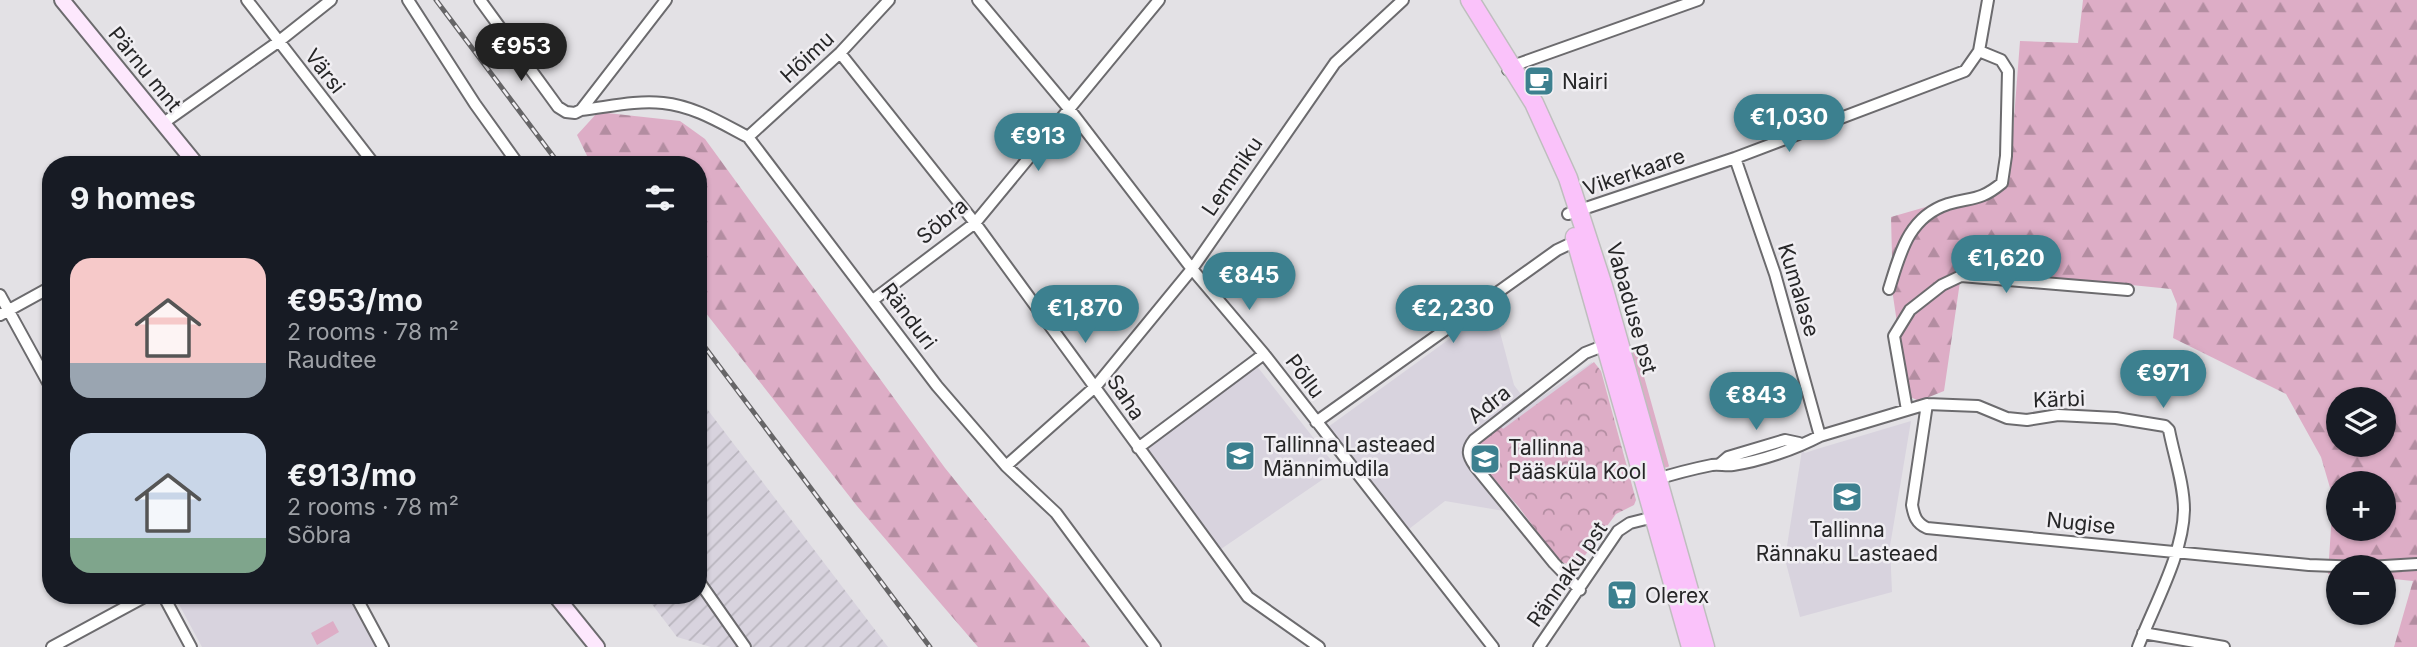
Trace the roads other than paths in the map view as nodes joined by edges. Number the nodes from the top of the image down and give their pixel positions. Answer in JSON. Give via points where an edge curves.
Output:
{"nodes":[{"id":1,"x":62,"y":0,"type":"edge"},
{"id":2,"x":247,"y":0,"type":"edge"},
{"id":3,"x":331,"y":0,"type":"edge"},
{"id":4,"x":408,"y":0,"type":"edge"},
{"id":5,"x":480,"y":0,"type":"edge"},
{"id":6,"x":666,"y":0,"type":"edge"},
{"id":7,"x":889,"y":0,"type":"edge"},
{"id":8,"x":978,"y":0,"type":"edge"},
{"id":9,"x":1159,"y":0,"type":"edge"},
{"id":10,"x":1403,"y":0,"type":"edge"},
{"id":11,"x":1459,"y":0,"type":"edge"},
{"id":12,"x":1470,"y":0,"type":"edge"},
{"id":13,"x":1698,"y":0,"type":"edge"},
{"id":14,"x":1987,"y":0,"type":"edge"},
{"id":15,"x":278,"y":42,"type":"junction"},
{"id":16,"x":1979,"y":51,"type":"junction"},
{"id":17,"x":840,"y":53,"type":"junction"},
{"id":18,"x":1509,"y":70,"type":"junction"},
{"id":19,"x":581,"y":110,"type":"junction"},
{"id":20,"x":1070,"y":110,"type":"junction"},
{"id":21,"x":162,"y":124,"type":"junction"},
{"id":22,"x":748,"y":137,"type":"junction"},
{"id":23,"x":188,"y":156,"type":"edge"},
{"id":24,"x":368,"y":156,"type":"edge"},
{"id":25,"x":512,"y":156,"type":"edge"},
{"id":26,"x":1735,"y":158,"type":"junction"},
{"id":27,"x":1574,"y":213,"type":"junction"},
{"id":28,"x":975,"y":223,"type":"junction"},
{"id":29,"x":1576,"y":241,"type":"junction"},
{"id":30,"x":1192,"y":269,"type":"junction"},
{"id":31,"x":1889,"y":289,"type":"dead end"},
{"id":32,"x":2127,"y":290,"type":"dead end"},
{"id":33,"x":42,"y":292,"type":"edge"},
{"id":34,"x":0,"y":295,"type":"edge"},
{"id":35,"x":873,"y":300,"type":"junction"},
{"id":36,"x":4,"y":313,"type":"edge"},
{"id":37,"x":1612,"y":343,"type":"junction"},
{"id":38,"x":1264,"y":354,"type":"junction"},
{"id":39,"x":42,"y":374,"type":"edge"},
{"id":40,"x":1096,"y":386,"type":"junction"},
{"id":41,"x":1927,"y":404,"type":"junction"},
{"id":42,"x":1907,"y":410,"type":"junction"},
{"id":43,"x":1316,"y":422,"type":"junction"},
{"id":44,"x":1820,"y":436,"type":"junction"},
{"id":45,"x":1138,"y":447,"type":"junction"},
{"id":46,"x":1006,"y":466,"type":"junction"},
{"id":47,"x":1652,"y":481,"type":"junction"},
{"id":48,"x":1661,"y":515,"type":"junction"},
{"id":49,"x":2176,"y":552,"type":"junction"},
{"id":50,"x":2417,"y":565,"type":"edge"},
{"id":51,"x":2326,"y":566,"type":"edge"},
{"id":52,"x":2396,"y":566,"type":"edge"},
{"id":53,"x":1580,"y":590,"type":"junction"},
{"id":54,"x":707,"y":593,"type":"edge"},
{"id":55,"x":131,"y":604,"type":"edge"},
{"id":56,"x":168,"y":604,"type":"edge"},
{"id":57,"x":360,"y":604,"type":"edge"},
{"id":58,"x":562,"y":604,"type":"edge"},
{"id":59,"x":2143,"y":634,"type":"junction"},
{"id":60,"x":52,"y":647,"type":"edge"},
{"id":61,"x":191,"y":647,"type":"edge"},
{"id":62,"x":383,"y":647,"type":"edge"},
{"id":63,"x":597,"y":647,"type":"edge"},
{"id":64,"x":745,"y":647,"type":"edge"},
{"id":65,"x":1155,"y":647,"type":"edge"},
{"id":66,"x":1319,"y":647,"type":"edge"},
{"id":67,"x":1493,"y":647,"type":"edge"},
{"id":68,"x":1539,"y":647,"type":"edge"},
{"id":69,"x":1691,"y":647,"type":"edge"},
{"id":70,"x":1704,"y":647,"type":"edge"},
{"id":71,"x":2138,"y":647,"type":"edge"},
{"id":72,"x":2224,"y":647,"type":"edge"}],
"edges":[{"from":1,"to":21,"type":"main road","name":"Pärnu mnt"},
{"from":2,"to":15,"type":"street","name":"Värsi"},
{"from":3,"to":15,"type":"street"},
{"from":4,"to":25,"type":"street"},
{"from":5,"to":19,"type":"street","via":[[558,107],[575,114]]},
{"from":6,"to":19,"type":"street"},
{"from":7,"to":17,"type":"street","name":"Hõimu"},
{"from":8,"to":20,"type":"street","name":"Põllu"},
{"from":9,"to":20,"type":"street","name":"Sõbra"},
{"from":10,"to":30,"type":"street","name":"Lemmiku","via":[[1335,63]]},
{"from":11,"to":18,"type":"highway","name":"Vabaduse pst"},
{"from":12,"to":18,"type":"highway","name":"Vabaduse pst"},
{"from":13,"to":18,"type":"street"},
{"from":14,"to":16,"type":"street"},
{"from":15,"to":21,"type":"street"},
{"from":15,"to":24,"type":"street","name":"Värsi"},
{"from":16,"to":26,"type":"street","name":"Vikerkaare","via":[[1965,71]]},
{"from":16,"to":31,"type":"street","via":[[2001,60],[2008,71],[2002,183],[1987,196],[1946,205],[1923,216],[1902,246]]},
{"from":17,"to":22,"type":"street","name":"Hõimu"},
{"from":17,"to":28,"type":"street","name":"Saha"},
{"from":18,"to":27,"type":"highway","name":"Vabaduse pst"},
{"from":19,"to":22,"type":"street","name":"Ränduri","via":[[662,103],[710,116]]},
{"from":20,"to":28,"type":"street","name":"Sõbra"},
{"from":20,"to":30,"type":"street","name":"Põllu"},
{"from":21,"to":23,"type":"main road","name":"Pärnu mnt"},
{"from":22,"to":35,"type":"street","name":"Ränduri"},
{"from":26,"to":27,"type":"street","name":"Vikerkaare"},
{"from":26,"to":44,"type":"street","name":"Kumalase","via":[[1775,274]]},
{"from":27,"to":29,"type":"highway","name":"Vabaduse pst"},
{"from":27,"to":37,"type":"highway","name":"Vabaduse pst"},
{"from":28,"to":35,"type":"street","name":"Sõbra"},
{"from":28,"to":40,"type":"street","name":"Saha"},
{"from":29,"to":37,"type":"highway","name":"Vabaduse pst"},
{"from":29,"to":43,"type":"street"},
{"from":30,"to":38,"type":"street","name":"Põllu"},
{"from":30,"to":40,"type":"street","name":"Lemmiku"},
{"from":32,"to":42,"type":"street","via":[[1961,276],[1942,285],[1910,310],[1894,335]]},
{"from":33,"to":36,"type":"street"},
{"from":34,"to":36,"type":"street"},
{"from":35,"to":46,"type":"street","name":"Ränduri","via":[[937,386]]},
{"from":36,"to":39,"type":"street"},
{"from":37,"to":47,"type":"highway","name":"Vabaduse pst"},
{"from":37,"to":53,"type":"street","name":"Adra","via":[[1585,353],[1474,440],[1468,453]]},
{"from":38,"to":43,"type":"street","name":"Põllu"},
{"from":38,"to":45,"type":"street"},
{"from":40,"to":45,"type":"street","name":"Saha"},
{"from":40,"to":46,"type":"street","name":"Lemmiku"},
{"from":41,"to":42,"type":"street","name":"Kärbi"},
{"from":41,"to":49,"type":"street","name":"Kärbi","via":[[1978,406],[2007,418],[2027,420],[2058,415],[2166,427],[2183,500]]},
{"from":41,"to":49,"type":"street","name":"Nugise","via":[[1912,505],[1919,525]]},
{"from":42,"to":44,"type":"street"},
{"from":43,"to":67,"type":"street","name":"Põllu"},
{"from":44,"to":47,"type":"street","via":[[1805,443],[1785,440]]},
{"from":45,"to":66,"type":"street","name":"Saha","via":[[1248,597]]},
{"from":46,"to":65,"type":"street","name":"Ränduri","via":[[1056,513]]},
{"from":47,"to":48,"type":"highway","name":"Vabaduse pst"},
{"from":48,"to":53,"type":"street","name":"Rännaku pst","via":[[1618,531]]},
{"from":48,"to":69,"type":"highway","name":"Vabaduse pst"},
{"from":48,"to":70,"type":"highway","name":"Vabaduse pst"},
{"from":49,"to":51,"type":"street","name":"Nugise"},
{"from":49,"to":59,"type":"street","name":"Kärbi"},
{"from":50,"to":52,"type":"street"},
{"from":53,"to":68,"type":"street","name":"Rännaku pst"},
{"from":54,"to":64,"type":"street"},
{"from":55,"to":60,"type":"street"},
{"from":56,"to":61,"type":"street"},
{"from":57,"to":62,"type":"street"},
{"from":58,"to":63,"type":"main road"},
{"from":59,"to":71,"type":"street","name":"Kärbi"},
{"from":59,"to":72,"type":"street"}]}
